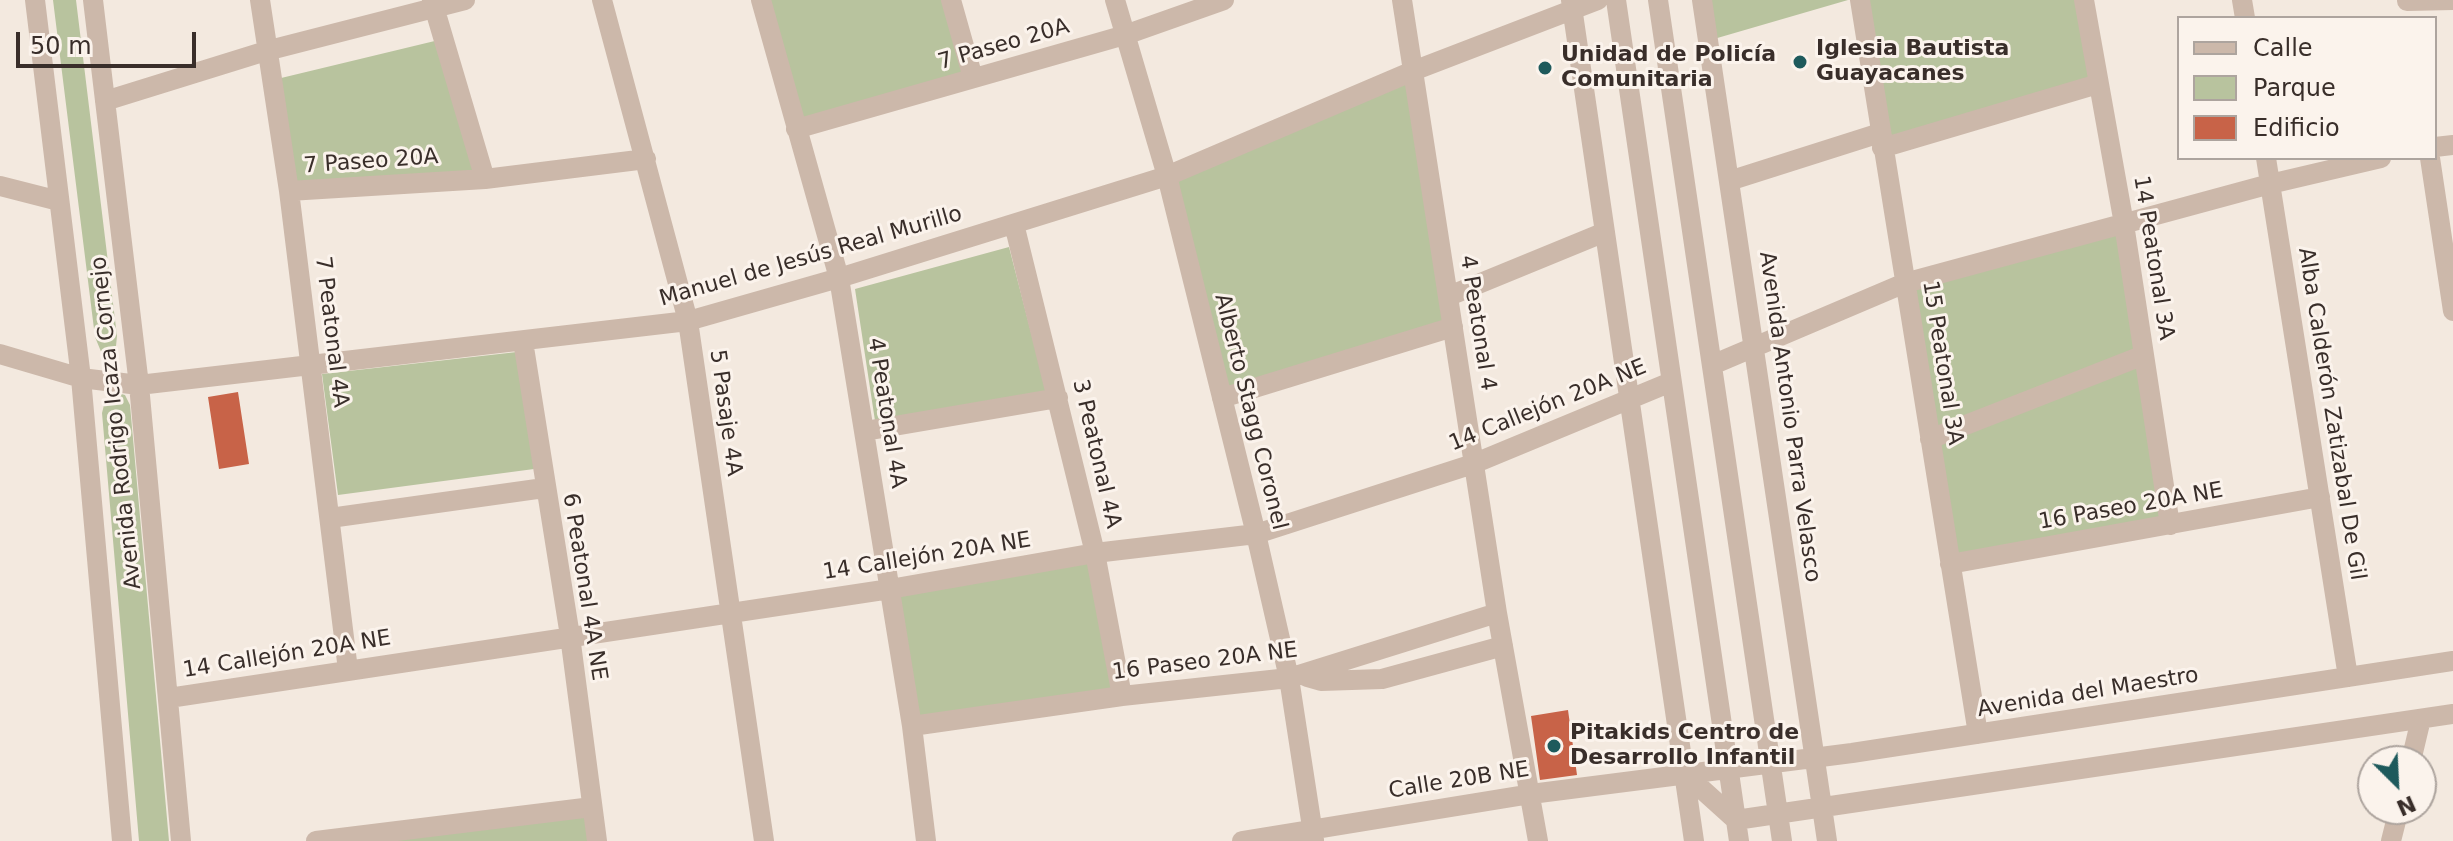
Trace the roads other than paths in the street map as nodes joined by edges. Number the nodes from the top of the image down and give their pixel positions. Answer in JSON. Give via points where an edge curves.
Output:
{"nodes":[{"id":1,"x":35,"y":0,"type":"edge"},
{"id":2,"x":93,"y":0,"type":"edge"},
{"id":3,"x":260,"y":0,"type":"edge"},
{"id":4,"x":465,"y":0,"type":"edge"},
{"id":5,"x":602,"y":0,"type":"edge"},
{"id":6,"x":761,"y":0,"type":"edge"},
{"id":7,"x":951,"y":0,"type":"edge"},
{"id":8,"x":1115,"y":0,"type":"edge"},
{"id":9,"x":1224,"y":0,"type":"edge"},
{"id":10,"x":1402,"y":0,"type":"edge"},
{"id":11,"x":1598,"y":0,"type":"edge"},
{"id":12,"x":1616,"y":0,"type":"edge"},
{"id":13,"x":1658,"y":0,"type":"edge"},
{"id":14,"x":1702,"y":0,"type":"edge"},
{"id":15,"x":1860,"y":0,"type":"edge"},
{"id":16,"x":2084,"y":0,"type":"edge"},
{"id":17,"x":2407,"y":0,"type":"edge"},
{"id":18,"x":2453,"y":0,"type":"edge"},
{"id":19,"x":433,"y":4,"type":"edge"},
{"id":20,"x":1572,"y":6,"type":"edge"},
{"id":21,"x":1125,"y":35,"type":"junction"},
{"id":22,"x":266,"y":51,"type":"junction"},
{"id":23,"x":1413,"y":71,"type":"junction"},
{"id":24,"x":973,"y":78,"type":"junction"},
{"id":25,"x":2098,"y":84,"type":"junction"},
{"id":26,"x":105,"y":101,"type":"junction"},
{"id":27,"x":796,"y":129,"type":"junction"},
{"id":28,"x":1881,"y":140,"type":"junction"},
{"id":29,"x":646,"y":159,"type":"junction"},
{"id":30,"x":2266,"y":160,"type":"edge"},
{"id":31,"x":2372,"y":160,"type":"edge"},
{"id":32,"x":2430,"y":160,"type":"edge"},
{"id":33,"x":1167,"y":176,"type":"junction"},
{"id":34,"x":485,"y":179,"type":"junction"},
{"id":35,"x":1729,"y":181,"type":"junction"},
{"id":36,"x":2270,"y":184,"type":"junction"},
{"id":37,"x":0,"y":186,"type":"edge"},
{"id":38,"x":289,"y":191,"type":"junction"},
{"id":39,"x":59,"y":201,"type":"junction"},
{"id":40,"x":1014,"y":224,"type":"junction"},
{"id":41,"x":2124,"y":224,"type":"junction"},
{"id":42,"x":1605,"y":232,"type":"junction"},
{"id":43,"x":839,"y":278,"type":"junction"},
{"id":44,"x":1905,"y":283,"type":"junction"},
{"id":45,"x":1449,"y":296,"type":"junction"},
{"id":46,"x":2453,"y":311,"type":"edge"},
{"id":47,"x":688,"y":321,"type":"junction"},
{"id":48,"x":1453,"y":327,"type":"junction"},
{"id":49,"x":523,"y":341,"type":"junction"},
{"id":50,"x":1755,"y":347,"type":"junction"},
{"id":51,"x":0,"y":354,"type":"edge"},
{"id":52,"x":2144,"y":355,"type":"junction"},
{"id":53,"x":1712,"y":365,"type":"junction"},
{"id":54,"x":310,"y":366,"type":"junction"},
{"id":55,"x":81,"y":378,"type":"junction"},
{"id":56,"x":1671,"y":382,"type":"junction"},
{"id":57,"x":139,"y":385,"type":"junction"},
{"id":58,"x":1058,"y":398,"type":"junction"},
{"id":59,"x":1222,"y":398,"type":"junction"},
{"id":60,"x":1629,"y":399,"type":"junction"},
{"id":61,"x":865,"y":431,"type":"junction"},
{"id":62,"x":1930,"y":439,"type":"junction"},
{"id":63,"x":1473,"y":464,"type":"junction"},
{"id":64,"x":544,"y":488,"type":"junction"},
{"id":65,"x":2320,"y":497,"type":"junction"},
{"id":66,"x":330,"y":518,"type":"junction"},
{"id":67,"x":2170,"y":525,"type":"junction"},
{"id":68,"x":1256,"y":534,"type":"junction"},
{"id":69,"x":1095,"y":553,"type":"junction"},
{"id":70,"x":1950,"y":564,"type":"junction"},
{"id":71,"x":890,"y":589,"type":"junction"},
{"id":72,"x":729,"y":613,"type":"junction"},
{"id":73,"x":1497,"y":613,"type":"junction"},
{"id":74,"x":570,"y":636,"type":"junction"},
{"id":75,"x":1503,"y":646,"type":"junction"},
{"id":76,"x":2453,"y":661,"type":"edge"},
{"id":77,"x":348,"y":670,"type":"junction"},
{"id":78,"x":1296,"y":677,"type":"junction"},
{"id":79,"x":2348,"y":677,"type":"junction"},
{"id":80,"x":1122,"y":696,"type":"junction"},
{"id":81,"x":169,"y":698,"type":"junction"},
{"id":82,"x":2453,"y":714,"type":"edge"},
{"id":83,"x":2421,"y":719,"type":"junction"},
{"id":84,"x":912,"y":726,"type":"junction"},
{"id":85,"x":1978,"y":734,"type":"junction"},
{"id":86,"x":2415,"y":745,"type":"edge"},
{"id":87,"x":1816,"y":758,"type":"junction"},
{"id":88,"x":1770,"y":764,"type":"junction"},
{"id":89,"x":1729,"y":769,"type":"junction"},
{"id":90,"x":1685,"y":774,"type":"junction"},
{"id":91,"x":1531,"y":794,"type":"junction"},
{"id":92,"x":592,"y":807,"type":"junction"},
{"id":93,"x":1823,"y":808,"type":"junction"},
{"id":94,"x":1778,"y":814,"type":"junction"},
{"id":95,"x":1736,"y":820,"type":"junction"},
{"id":96,"x":1313,"y":834,"type":"edge"},
{"id":97,"x":122,"y":841,"type":"edge"},
{"id":98,"x":181,"y":841,"type":"edge"},
{"id":99,"x":316,"y":841,"type":"edge"},
{"id":100,"x":597,"y":841,"type":"edge"},
{"id":101,"x":764,"y":841,"type":"edge"},
{"id":102,"x":926,"y":841,"type":"edge"},
{"id":103,"x":1242,"y":841,"type":"edge"},
{"id":104,"x":1538,"y":841,"type":"edge"},
{"id":105,"x":1694,"y":841,"type":"edge"},
{"id":106,"x":1739,"y":841,"type":"edge"},
{"id":107,"x":1782,"y":841,"type":"edge"},
{"id":108,"x":1827,"y":841,"type":"edge"}],
"edges":[{"from":1,"to":39,"type":"street","name":"Avenida Rodrigo Icaza Cornejo"},
{"from":2,"to":26,"type":"street","name":"Avenida Rodrigo Icaza Cornejo"},
{"from":3,"to":22,"type":"street","name":"7 Peatonal 4A"},
{"from":4,"to":19,"type":"street"},
{"from":5,"to":29,"type":"street","name":"5 Pasaje 4A"},
{"from":6,"to":27,"type":"street","name":"4 Peatonal 4A"},
{"from":7,"to":24,"type":"street"},
{"from":8,"to":21,"type":"street","name":"Alberto Stagg Coronel"},
{"from":9,"to":21,"type":"street","name":"7 Paseo 20A"},
{"from":10,"to":23,"type":"street","name":"4 Peatonal 4"},
{"from":11,"to":20,"type":"street","name":"Manuel de Jesús Real Murillo"},
{"from":12,"to":56,"type":"street"},
{"from":13,"to":53,"type":"street"},
{"from":14,"to":35,"type":"street","name":"Avenida Antonio Parra Velasco"},
{"from":15,"to":28,"type":"street","name":"15 Peatonal 3A"},
{"from":16,"to":25,"type":"street","name":"14 Peatonal 3A"},
{"from":17,"to":18,"type":"street"},
{"from":19,"to":22,"type":"street"},
{"from":19,"to":34,"type":"street"},
{"from":20,"to":23,"type":"street","name":"Manuel de Jesús Real Murillo"},
{"from":20,"to":42,"type":"street"},
{"from":21,"to":24,"type":"street","name":"7 Paseo 20A"},
{"from":21,"to":33,"type":"street","name":"Alberto Stagg Coronel"},
{"from":22,"to":26,"type":"street"},
{"from":22,"to":38,"type":"street","name":"7 Peatonal 4A"},
{"from":23,"to":33,"type":"street","name":"Manuel de Jesús Real Murillo"},
{"from":23,"to":45,"type":"street","name":"4 Peatonal 4"},
{"from":24,"to":27,"type":"street","name":"7 Paseo 20A"},
{"from":25,"to":28,"type":"street"},
{"from":25,"to":41,"type":"street","name":"14 Peatonal 3A"},
{"from":26,"to":57,"type":"street","name":"Avenida Rodrigo Icaza Cornejo"},
{"from":27,"to":43,"type":"street","name":"4 Peatonal 4A"},
{"from":28,"to":35,"type":"street"},
{"from":28,"to":44,"type":"street","name":"15 Peatonal 3A"},
{"from":29,"to":34,"type":"street","name":"7 Paseo 20A"},
{"from":29,"to":47,"type":"street","name":"5 Pasaje 4A"},
{"from":30,"to":36,"type":"street","name":"Alba Calderón Zatizabal De Gil"},
{"from":31,"to":36,"type":"street"},
{"from":32,"to":46,"type":"street"},
{"from":33,"to":40,"type":"street","name":"Manuel de Jesús Real Murillo"},
{"from":33,"to":59,"type":"street","name":"Alberto Stagg Coronel"},
{"from":34,"to":38,"type":"street","name":"7 Paseo 20A"},
{"from":35,"to":50,"type":"street","name":"Avenida Antonio Parra Velasco"},
{"from":36,"to":41,"type":"street"},
{"from":36,"to":65,"type":"street","name":"Alba Calderón Zatizabal De Gil"},
{"from":37,"to":39,"type":"street"},
{"from":38,"to":54,"type":"street","name":"7 Peatonal 4A"},
{"from":39,"to":55,"type":"street","name":"Avenida Rodrigo Icaza Cornejo"},
{"from":40,"to":43,"type":"street","name":"Manuel de Jesús Real Murillo"},
{"from":40,"to":58,"type":"street","name":"3 Peatonal 4A"},
{"from":41,"to":44,"type":"street"},
{"from":41,"to":52,"type":"street","name":"14 Peatonal 3A"},
{"from":42,"to":45,"type":"street"},
{"from":42,"to":60,"type":"street"},
{"from":43,"to":47,"type":"street","name":"Manuel de Jesús Real Murillo"},
{"from":43,"to":61,"type":"street","name":"4 Peatonal 4A"},
{"from":44,"to":50,"type":"street"},
{"from":44,"to":62,"type":"street","name":"15 Peatonal 3A"},
{"from":45,"to":48,"type":"street","name":"4 Peatonal 4"},
{"from":47,"to":49,"type":"street","name":"Manuel de Jesús Real Murillo"},
{"from":47,"to":72,"type":"street","name":"5 Pasaje 4A"},
{"from":48,"to":59,"type":"street"},
{"from":48,"to":63,"type":"street","name":"4 Peatonal 4"},
{"from":49,"to":54,"type":"street","name":"Manuel de Jesús Real Murillo"},
{"from":49,"to":64,"type":"street","name":"6 Peatonal 4A NE"},
{"from":50,"to":53,"type":"street"},
{"from":50,"to":87,"type":"street","name":"Avenida Antonio Parra Velasco"},
{"from":51,"to":55,"type":"street","name":"Manuel de Jesús Real Murillo"},
{"from":52,"to":62,"type":"street"},
{"from":52,"to":67,"type":"street","name":"14 Peatonal 3A"},
{"from":53,"to":88,"type":"street"},
{"from":54,"to":57,"type":"street","name":"Manuel de Jesús Real Murillo"},
{"from":54,"to":66,"type":"street","name":"7 Peatonal 4A"},
{"from":55,"to":57,"type":"street","name":"Manuel de Jesús Real Murillo"},
{"from":55,"to":97,"type":"street","name":"Avenida Rodrigo Icaza Cornejo"},
{"from":56,"to":60,"type":"street","name":"14 Callejón 20A NE"},
{"from":56,"to":89,"type":"street"},
{"from":57,"to":81,"type":"street","name":"Avenida Rodrigo Icaza Cornejo"},
{"from":58,"to":61,"type":"street"},
{"from":58,"to":69,"type":"street","name":"3 Peatonal 4A"},
{"from":59,"to":68,"type":"street","name":"Alberto Stagg Coronel"},
{"from":60,"to":63,"type":"street","name":"14 Callejón 20A NE"},
{"from":60,"to":90,"type":"street"},
{"from":61,"to":71,"type":"street","name":"4 Peatonal 4A"},
{"from":62,"to":70,"type":"street","name":"15 Peatonal 3A"},
{"from":63,"to":68,"type":"street","name":"14 Callejón 20A NE"},
{"from":63,"to":73,"type":"street","name":"4 Peatonal 4"},
{"from":64,"to":66,"type":"street"},
{"from":64,"to":74,"type":"street","name":"6 Peatonal 4A NE"},
{"from":65,"to":67,"type":"street","name":"16 Paseo 20A NE"},
{"from":65,"to":79,"type":"street","name":"Alba Calderón Zatizabal De Gil"},
{"from":66,"to":77,"type":"street","name":"7 Peatonal 4A"},
{"from":67,"to":70,"type":"street","name":"16 Paseo 20A NE"},
{"from":68,"to":69,"type":"street","name":"14 Callejón 20A NE"},
{"from":68,"to":78,"type":"street","name":"Alberto Stagg Coronel"},
{"from":69,"to":71,"type":"street","name":"14 Callejón 20A NE"},
{"from":69,"to":80,"type":"street","name":"3 Peatonal 4A"},
{"from":70,"to":85,"type":"street","name":"15 Peatonal 3A"},
{"from":71,"to":72,"type":"street","name":"14 Callejón 20A NE"},
{"from":71,"to":84,"type":"street","name":"4 Peatonal 4A"},
{"from":72,"to":74,"type":"street","name":"14 Callejón 20A NE"},
{"from":72,"to":101,"type":"street","name":"5 Pasaje 4A"},
{"from":73,"to":75,"type":"street","name":"4 Peatonal 4"},
{"from":73,"to":78,"type":"street","name":"16 Paseo 20A NE"},
{"from":74,"to":77,"type":"street","name":"14 Callejón 20A NE"},
{"from":74,"to":92,"type":"street","name":"6 Peatonal 4A NE"},
{"from":75,"to":78,"type":"street","via":[[1382,679]]},
{"from":75,"to":91,"type":"street","name":"4 Peatonal 4"},
{"from":76,"to":79,"type":"street","name":"Avenida del Maestro"},
{"from":77,"to":81,"type":"street","name":"14 Callejón 20A NE"},
{"from":78,"to":80,"type":"street","name":"16 Paseo 20A NE"},
{"from":78,"to":96,"type":"street","name":"Alberto Stagg Coronel"},
{"from":79,"to":85,"type":"street","name":"Avenida del Maestro"},
{"from":80,"to":84,"type":"street","name":"16 Paseo 20A NE"},
{"from":81,"to":98,"type":"street","name":"Avenida Rodrigo Icaza Cornejo"},
{"from":82,"to":83,"type":"street"},
{"from":83,"to":86,"type":"street"},
{"from":83,"to":93,"type":"street"},
{"from":84,"to":102,"type":"street","name":"4 Peatonal 4A"},
{"from":85,"to":87,"type":"street","name":"Avenida del Maestro"},
{"from":87,"to":88,"type":"street","name":"Avenida del Maestro"},
{"from":87,"to":93,"type":"street","name":"Avenida Antonio Parra Velasco"},
{"from":88,"to":89,"type":"street","name":"Avenida del Maestro"},
{"from":88,"to":94,"type":"street"},
{"from":89,"to":90,"type":"street","name":"Calle 20B NE"},
{"from":89,"to":95,"type":"street"},
{"from":90,"to":91,"type":"street","name":"Calle 20B NE"},
{"from":90,"to":95,"type":"street"},
{"from":90,"to":105,"type":"street"},
{"from":91,"to":96,"type":"street","name":"Calle 20B NE"},
{"from":91,"to":104,"type":"street","name":"4 Peatonal 4"},
{"from":92,"to":99,"type":"street"},
{"from":92,"to":100,"type":"street","name":"6 Peatonal 4A NE"},
{"from":93,"to":94,"type":"street"},
{"from":93,"to":108,"type":"street","name":"Avenida Antonio Parra Velasco"},
{"from":94,"to":95,"type":"street"},
{"from":94,"to":107,"type":"street"},
{"from":95,"to":106,"type":"street"},
{"from":96,"to":103,"type":"street","name":"Calle 20B NE"}]}
